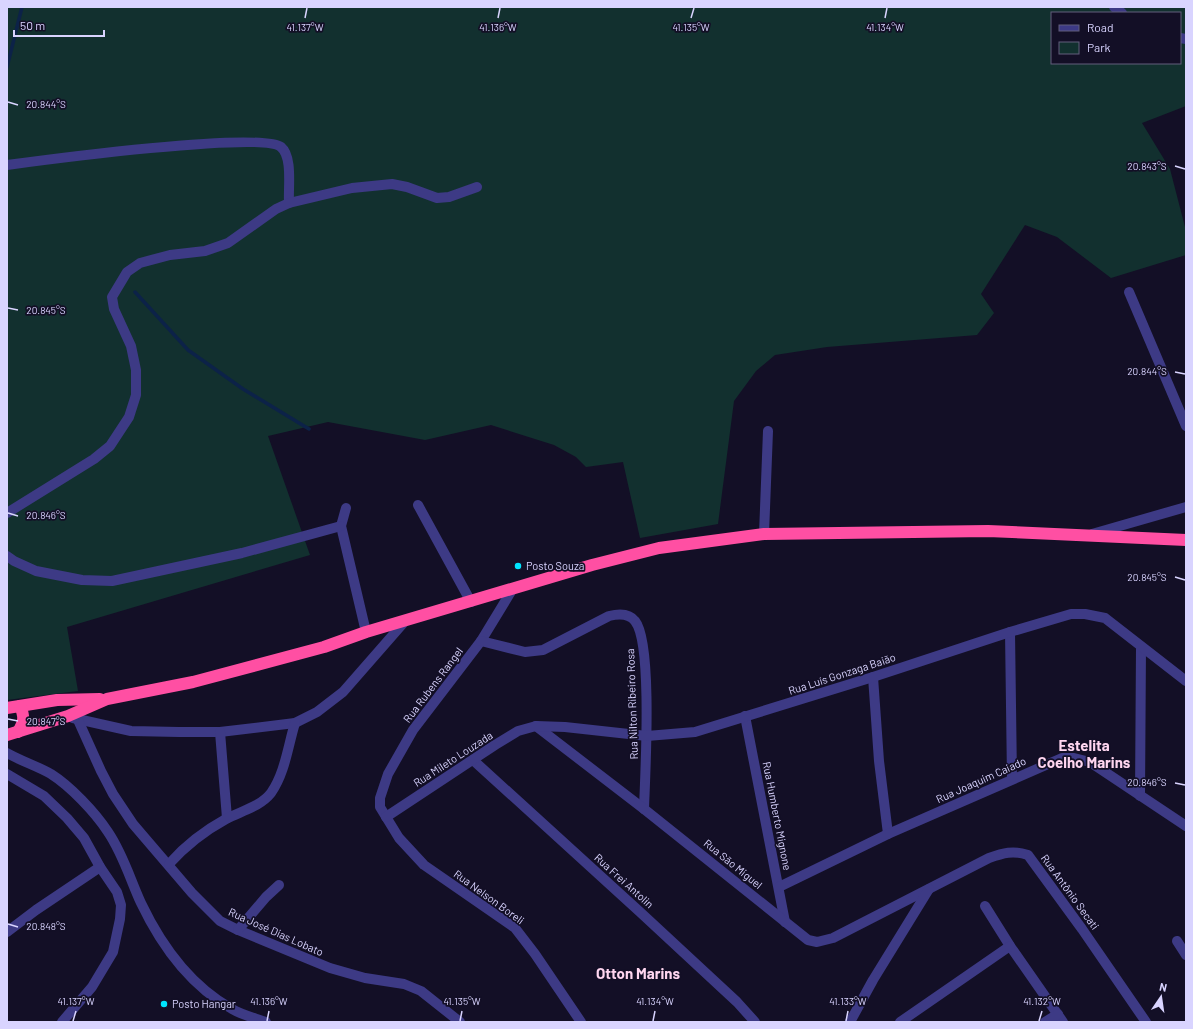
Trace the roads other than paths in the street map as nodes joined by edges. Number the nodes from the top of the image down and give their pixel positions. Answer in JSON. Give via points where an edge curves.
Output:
{"nodes":[{"id":1,"x":7,"y":166,"type":"edge"},
{"id":2,"x":477,"y":187,"type":"dead end"},
{"id":3,"x":289,"y":203,"type":"junction"},
{"id":4,"x":1128,"y":292,"type":"dead end"},
{"id":5,"x":1186,"y":426,"type":"edge"},
{"id":6,"x":768,"y":431,"type":"dead end"},
{"id":7,"x":418,"y":505,"type":"dead end"},
{"id":8,"x":1186,"y":507,"type":"edge"},
{"id":9,"x":346,"y":508,"type":"dead end"},
{"id":10,"x":7,"y":513,"type":"edge"},
{"id":11,"x":341,"y":526,"type":"junction"},
{"id":12,"x":764,"y":534,"type":"junction"},
{"id":13,"x":1086,"y":535,"type":"junction"},
{"id":14,"x":1186,"y":540,"type":"edge"},
{"id":15,"x":7,"y":556,"type":"edge"},
{"id":16,"x":512,"y":590,"type":"junction"},
{"id":17,"x":471,"y":602,"type":"junction"},
{"id":18,"x":406,"y":620,"type":"junction"},
{"id":19,"x":366,"y":632,"type":"junction"},
{"id":20,"x":1010,"y":632,"type":"junction"},
{"id":21,"x":481,"y":641,"type":"junction"},
{"id":22,"x":1141,"y":647,"type":"junction"},
{"id":23,"x":873,"y":677,"type":"junction"},
{"id":24,"x":1185,"y":678,"type":"edge"},
{"id":25,"x":107,"y":699,"type":"junction"},
{"id":26,"x":20,"y":706,"type":"junction"},
{"id":27,"x":7,"y":708,"type":"edge"},
{"id":28,"x":746,"y":716,"type":"junction"},
{"id":29,"x":73,"y":718,"type":"junction"},
{"id":30,"x":295,"y":723,"type":"junction"},
{"id":31,"x":536,"y":726,"type":"junction"},
{"id":32,"x":220,"y":732,"type":"junction"},
{"id":33,"x":13,"y":734,"type":"edge"},
{"id":34,"x":647,"y":736,"type":"junction"},
{"id":35,"x":7,"y":753,"type":"edge"},
{"id":36,"x":473,"y":760,"type":"junction"},
{"id":37,"x":7,"y":774,"type":"edge"},
{"id":38,"x":1012,"y":779,"type":"junction"},
{"id":39,"x":1140,"y":796,"type":"junction"},
{"id":40,"x":380,"y":798,"type":"joint"},
{"id":41,"x":644,"y":809,"type":"junction"},
{"id":42,"x":386,"y":817,"type":"junction"},
{"id":43,"x":227,"y":818,"type":"junction"},
{"id":44,"x":1186,"y":826,"type":"edge"},
{"id":45,"x":888,"y":834,"type":"junction"},
{"id":46,"x":169,"y":864,"type":"junction"},
{"id":47,"x":100,"y":867,"type":"junction"},
{"id":48,"x":279,"y":885,"type":"dead end"},
{"id":49,"x":779,"y":887,"type":"junction"},
{"id":50,"x":929,"y":889,"type":"junction"},
{"id":51,"x":985,"y":906,"type":"dead end"},
{"id":52,"x":785,"y":922,"type":"junction"},
{"id":53,"x":238,"y":930,"type":"junction"},
{"id":54,"x":8,"y":933,"type":"edge"},
{"id":55,"x":1177,"y":941,"type":"dead end"},
{"id":56,"x":1010,"y":946,"type":"junction"},
{"id":57,"x":1186,"y":954,"type":"edge"},
{"id":58,"x":1060,"y":1018,"type":"edge"},
{"id":59,"x":62,"y":1022,"type":"edge"},
{"id":60,"x":266,"y":1022,"type":"edge"},
{"id":61,"x":460,"y":1022,"type":"edge"},
{"id":62,"x":581,"y":1022,"type":"edge"},
{"id":63,"x":754,"y":1022,"type":"edge"},
{"id":64,"x":850,"y":1022,"type":"edge"},
{"id":65,"x":900,"y":1022,"type":"edge"},
{"id":66,"x":1045,"y":1022,"type":"edge"},
{"id":67,"x":1146,"y":1022,"type":"edge"}],
"edges":[{"from":1,"to":3,"type":"street","via":[[121,151],[211,144],[273,143],[284,150],[287,158]]},
{"from":2,"to":3,"type":"street","via":[[449,198],[437,198],[407,187],[384,185],[352,188]]},
{"from":3,"to":10,"type":"street","via":[[276,208],[228,243],[205,250],[150,259],[127,272],[112,297],[114,309],[131,346],[136,370],[136,395],[129,417],[110,446],[94,459]]},
{"from":4,"to":5,"type":"street"},
{"from":6,"to":12,"type":"street"},
{"from":7,"to":17,"type":"street"},
{"from":8,"to":13,"type":"street"},
{"from":9,"to":11,"type":"street"},
{"from":11,"to":15,"type":"street","via":[[242,553],[112,581],[82,580],[36,571]]},
{"from":11,"to":19,"type":"street"},
{"from":12,"to":13,"type":"highway","via":[[988,531]]},
{"from":12,"to":16,"type":"highway","via":[[659,548],[592,565]]},
{"from":13,"to":14,"type":"highway"},
{"from":16,"to":17,"type":"highway"},
{"from":16,"to":21,"type":"street","name":"Rua Rubens Rangel"},
{"from":17,"to":18,"type":"highway"},
{"from":18,"to":19,"type":"highway"},
{"from":18,"to":30,"type":"street","via":[[342,692],[317,712]]},
{"from":19,"to":25,"type":"highway","via":[[324,647],[193,682]]},
{"from":20,"to":22,"type":"street","name":"Rua Luís Gonzaga Baião","via":[[1071,614],[1085,614],[1105,618]]},
{"from":20,"to":23,"type":"street","name":"Rua Luís Gonzaga Baião"},
{"from":20,"to":38,"type":"street"},
{"from":21,"to":34,"type":"street","name":"Rua Nilton Ribeiro Rosa","via":[[525,652],[543,650],[609,616],[617,614],[634,620],[640,630],[644,657]]},
{"from":21,"to":40,"type":"street","name":"Rua Rubens Rangel","via":[[413,730],[388,774]]},
{"from":22,"to":24,"type":"street","name":"Rua Luís Gonzaga Baião"},
{"from":22,"to":39,"type":"street"},
{"from":23,"to":28,"type":"street","name":"Rua Luís Gonzaga Baião"},
{"from":23,"to":45,"type":"street","via":[[879,761]]},
{"from":25,"to":26,"type":"highway","via":[[57,700]]},
{"from":25,"to":29,"type":"highway"},
{"from":26,"to":27,"type":"highway"},
{"from":26,"to":33,"type":"highway","via":[[24,722]]},
{"from":28,"to":34,"type":"street","name":"Rua Luís Gonzaga Baião","via":[[695,732]]},
{"from":28,"to":49,"type":"street","name":"Rua Humberto Mignone"},
{"from":29,"to":32,"type":"street","via":[[131,730]]},
{"from":29,"to":33,"type":"highway"},
{"from":29,"to":46,"type":"street","name":"Rua José Dias Lobato","via":[[113,794],[133,824]]},
{"from":30,"to":32,"type":"street"},
{"from":30,"to":43,"type":"street","via":[[279,779],[270,794],[259,804]]},
{"from":31,"to":34,"type":"street","name":"Rua Luís Gonzaga Baião"},
{"from":31,"to":36,"type":"street","name":"Rua Mileto Louzada","via":[[518,731]]},
{"from":31,"to":41,"type":"street","name":"Rua São Miguel"},
{"from":32,"to":43,"type":"street"},
{"from":34,"to":41,"type":"street","name":"Rua Nilton Ribeiro Rosa"},
{"from":35,"to":60,"type":"street","via":[[51,774],[78,797],[108,831],[123,857],[155,929],[174,958],[199,985],[232,1009]]},
{"from":36,"to":42,"type":"street","name":"Rua Mileto Louzada"},
{"from":36,"to":63,"type":"street","name":"Rua Frei Antolin","via":[[669,938],[737,1002]]},
{"from":37,"to":47,"type":"street","via":[[44,796],[67,818],[84,838]]},
{"from":38,"to":39,"type":"street","name":"Rua Joaquim Caiado","via":[[1062,758],[1074,758],[1090,762]]},
{"from":38,"to":45,"type":"street","name":"Rua Joaquim Caiado"},
{"from":39,"to":44,"type":"street","name":"Rua Joaquim Caiado"},
{"from":40,"to":42,"type":"street","name":"Rua Nelson Boreli","via":[[380,807]]},
{"from":41,"to":52,"type":"street","name":"Rua São Miguel"},
{"from":42,"to":62,"type":"street","name":"Rua Nelson Boreli","via":[[399,838],[424,865],[515,928]]},
{"from":43,"to":46,"type":"street","via":[[181,851]]},
{"from":45,"to":49,"type":"street","name":"Rua Joaquim Caiado"},
{"from":46,"to":53,"type":"street","name":"Rua José Dias Lobato","via":[[192,893],[220,921]]},
{"from":47,"to":54,"type":"street","via":[[36,910]]},
{"from":47,"to":59,"type":"street","via":[[117,892],[121,906],[113,952],[92,987]]},
{"from":48,"to":53,"type":"street"},
{"from":49,"to":52,"type":"street","name":"Rua Humberto Mignone"},
{"from":50,"to":52,"type":"street","name":"Rua São Miguel","via":[[833,938],[817,942],[798,935]]},
{"from":50,"to":64,"type":"street"},
{"from":50,"to":67,"type":"street","name":"Rua Antônio Secati","via":[[1006,852],[1028,855]]},
{"from":51,"to":56,"type":"street"},
{"from":53,"to":61,"type":"street","name":"Rua José Dias Lobato","via":[[330,968],[365,978],[404,984],[421,991]]},
{"from":55,"to":57,"type":"street"},
{"from":56,"to":58,"type":"street"},
{"from":56,"to":65,"type":"street"},
{"from":58,"to":66,"type":"street"}]}
